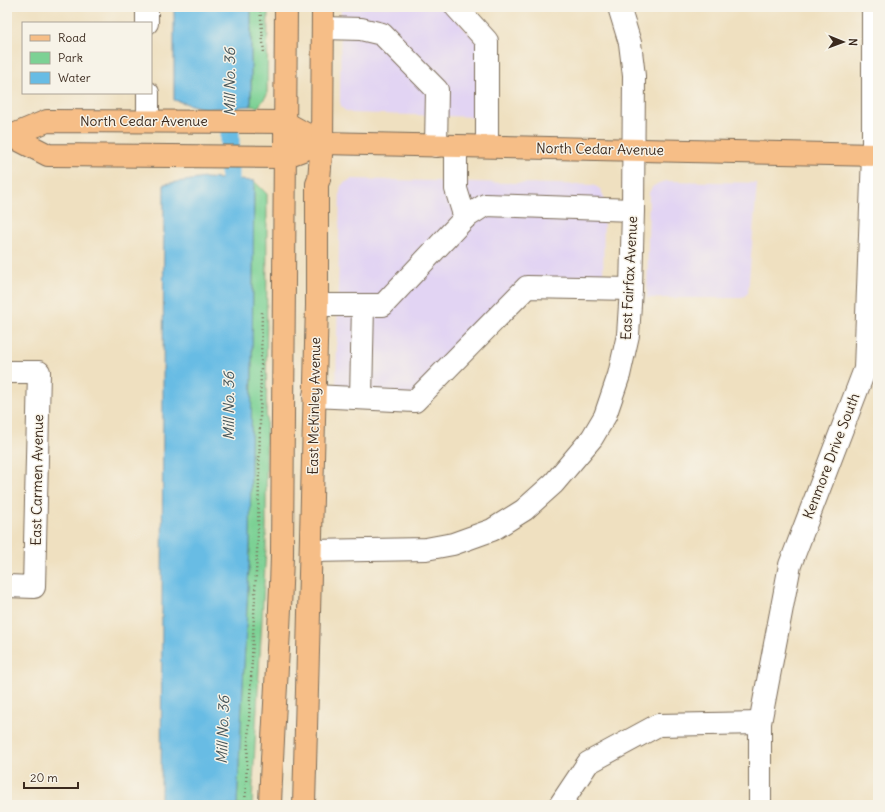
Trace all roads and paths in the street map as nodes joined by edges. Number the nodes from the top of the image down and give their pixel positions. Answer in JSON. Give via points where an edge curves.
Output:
{"nodes":[{"id":1,"x":147,"y":7,"type":"edge"},
{"id":2,"x":260,"y":7,"type":"edge"},
{"id":3,"x":286,"y":7,"type":"edge"},
{"id":4,"x":456,"y":7,"type":"edge"},
{"id":5,"x":619,"y":7,"type":"edge"},
{"id":6,"x":873,"y":7,"type":"edge"},
{"id":7,"x":323,"y":17,"type":"edge"},
{"id":8,"x":147,"y":22,"type":"edge"},
{"id":9,"x":264,"y":54,"type":"dead end"},
{"id":10,"x":148,"y":94,"type":"edge"},
{"id":11,"x":148,"y":121,"type":"junction"},
{"id":12,"x":284,"y":122,"type":"junction"},
{"id":13,"x":9,"y":136,"type":"edge"},
{"id":14,"x":322,"y":143,"type":"junction"},
{"id":15,"x":446,"y":146,"type":"junction"},
{"id":16,"x":487,"y":146,"type":"junction"},
{"id":17,"x":634,"y":150,"type":"junction"},
{"id":18,"x":876,"y":155,"type":"edge"},
{"id":19,"x":284,"y":157,"type":"junction"},
{"id":20,"x":633,"y":210,"type":"junction"},
{"id":21,"x":465,"y":218,"type":"junction"},
{"id":22,"x":631,"y":289,"type":"junction"},
{"id":23,"x":317,"y":305,"type":"junction"},
{"id":24,"x":363,"y":305,"type":"junction"},
{"id":25,"x":262,"y":310,"type":"dead end"},
{"id":26,"x":7,"y":372,"type":"edge"},
{"id":27,"x":314,"y":396,"type":"junction"},
{"id":28,"x":361,"y":398,"type":"junction"},
{"id":29,"x":311,"y":550,"type":"junction"},
{"id":30,"x":7,"y":586,"type":"edge"},
{"id":31,"x":760,"y":723,"type":"junction"},
{"id":32,"x":245,"y":805,"type":"edge"},
{"id":33,"x":270,"y":805,"type":"edge"},
{"id":34,"x":304,"y":805,"type":"edge"},
{"id":35,"x":560,"y":805,"type":"edge"},
{"id":36,"x":760,"y":805,"type":"edge"}],
"edges":[{"from":1,"to":8,"type":"street"},
{"from":2,"to":9,"type":"path"},
{"from":3,"to":12,"type":"main road"},
{"from":4,"to":16,"type":"street","via":[[487,41]]},
{"from":5,"to":17,"type":"street","name":"East Fairfax Avenue","via":[[630,44],[634,76]]},
{"from":6,"to":18,"type":"street","name":"Kenmore Drive South"},
{"from":7,"to":14,"type":"main road","name":"East McKinley Avenue"},
{"from":7,"to":15,"type":"street","via":[[382,34],[437,90]]},
{"from":10,"to":11,"type":"street"},
{"from":11,"to":12,"type":"main road","name":"North Cedar Avenue"},
{"from":11,"to":13,"type":"main road","name":"North Cedar Avenue","via":[[47,121]]},
{"from":12,"to":14,"type":"main road","name":"North Cedar Avenue"},
{"from":12,"to":19,"type":"main road"},
{"from":13,"to":19,"type":"main road","name":"North Cedar Avenue","via":[[48,155]]},
{"from":14,"to":15,"type":"main road","name":"North Cedar Avenue"},
{"from":14,"to":19,"type":"main road","name":"North Cedar Avenue"},
{"from":14,"to":23,"type":"main road","name":"East McKinley Avenue","via":[[318,184]]},
{"from":15,"to":16,"type":"main road","name":"North Cedar Avenue"},
{"from":15,"to":21,"type":"street"},
{"from":16,"to":17,"type":"main road","name":"North Cedar Avenue"},
{"from":17,"to":18,"type":"main road","name":"North Cedar Avenue"},
{"from":17,"to":20,"type":"street","name":"East Fairfax Avenue"},
{"from":18,"to":31,"type":"street","name":"Kenmore Drive South","via":[[865,369],[790,565]]},
{"from":19,"to":33,"type":"main road","via":[[282,554]]},
{"from":20,"to":21,"type":"street","via":[[485,205]]},
{"from":20,"to":22,"type":"street","name":"East Fairfax Avenue"},
{"from":21,"to":24,"type":"street","via":[[383,304]]},
{"from":22,"to":28,"type":"street","via":[[527,288],[415,400]]},
{"from":22,"to":29,"type":"street","name":"East Fairfax Avenue","via":[[628,335],[619,375],[605,416],[592,438],[568,467],[524,510],[492,530],[453,544],[426,549]]},
{"from":23,"to":24,"type":"street"},
{"from":23,"to":27,"type":"main road","name":"East McKinley Avenue"},
{"from":24,"to":28,"type":"street"},
{"from":25,"to":32,"type":"path","via":[[258,531]]},
{"from":26,"to":30,"type":"street","name":"East Carmen Avenue","via":[[39,372],[34,587]]},
{"from":27,"to":28,"type":"street"},
{"from":27,"to":29,"type":"main road","name":"East McKinley Avenue"},
{"from":29,"to":34,"type":"main road","name":"East McKinley Avenue"},
{"from":31,"to":35,"type":"street","via":[[658,725],[588,763]]},
{"from":31,"to":36,"type":"street","name":"Kenmore Drive South"}]}
